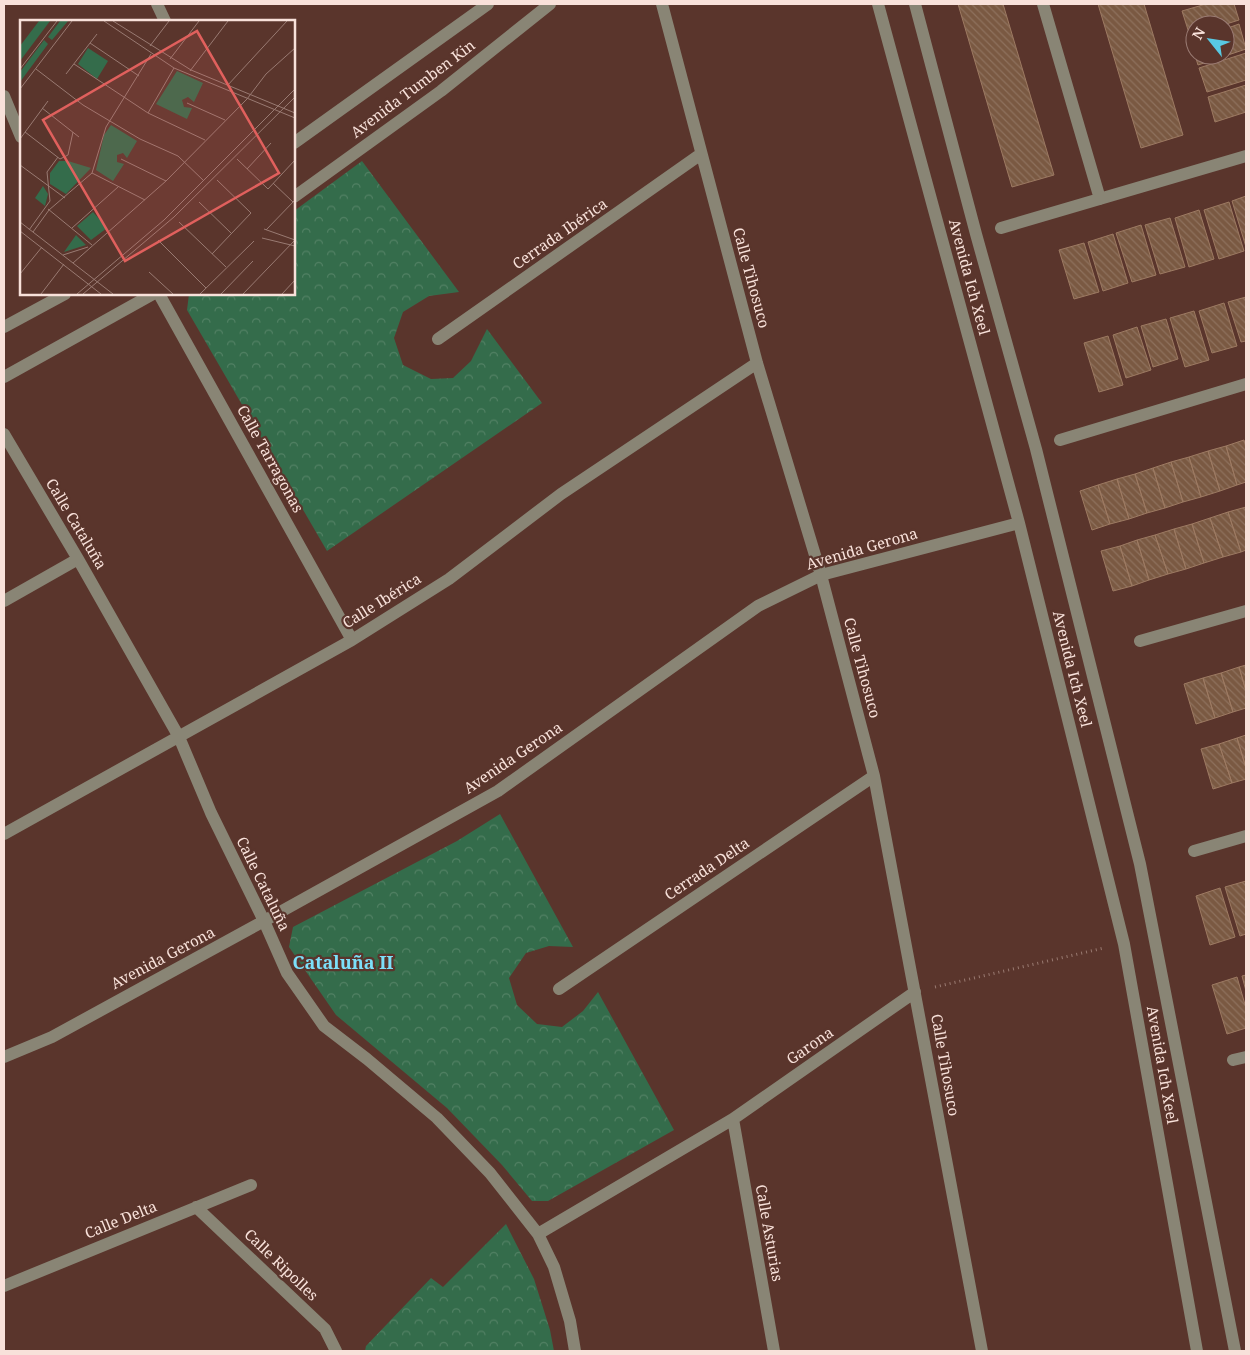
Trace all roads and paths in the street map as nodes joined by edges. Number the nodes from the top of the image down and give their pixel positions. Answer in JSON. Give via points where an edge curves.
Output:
{"nodes":[{"id":1,"x":157,"y":4,"type":"edge"},
{"id":2,"x":550,"y":4,"type":"edge"},
{"id":3,"x":662,"y":4,"type":"edge"},
{"id":4,"x":878,"y":4,"type":"edge"},
{"id":5,"x":915,"y":4,"type":"edge"},
{"id":6,"x":1043,"y":4,"type":"edge"},
{"id":7,"x":483,"y":6,"type":"edge"},
{"id":8,"x":165,"y":20,"type":"edge"},
{"id":9,"x":4,"y":96,"type":"edge"},
{"id":10,"x":20,"y":135,"type":"edge"},
{"id":11,"x":295,"y":142,"type":"edge"},
{"id":12,"x":701,"y":154,"type":"junction"},
{"id":13,"x":1246,"y":156,"type":"edge"},
{"id":14,"x":295,"y":197,"type":"edge"},
{"id":15,"x":1100,"y":199,"type":"junction"},
{"id":16,"x":1001,"y":228,"type":"dead end"},
{"id":17,"x":63,"y":295,"type":"edge"},
{"id":18,"x":151,"y":295,"type":"edge"},
{"id":19,"x":160,"y":295,"type":"edge"},
{"id":20,"x":4,"y":327,"type":"edge"},
{"id":21,"x":438,"y":339,"type":"dead end"},
{"id":22,"x":757,"y":363,"type":"junction"},
{"id":23,"x":4,"y":377,"type":"edge"},
{"id":24,"x":1246,"y":384,"type":"edge"},
{"id":25,"x":4,"y":434,"type":"edge"},
{"id":26,"x":1060,"y":440,"type":"dead end"},
{"id":27,"x":1019,"y":523,"type":"junction"},
{"id":28,"x":78,"y":559,"type":"junction"},
{"id":29,"x":821,"y":575,"type":"junction"},
{"id":30,"x":4,"y":601,"type":"edge"},
{"id":31,"x":1246,"y":611,"type":"edge"},
{"id":32,"x":352,"y":640,"type":"junction"},
{"id":33,"x":1140,"y":641,"type":"dead end"},
{"id":34,"x":179,"y":737,"type":"junction"},
{"id":35,"x":874,"y":776,"type":"junction"},
{"id":36,"x":4,"y":834,"type":"edge"},
{"id":37,"x":1246,"y":836,"type":"edge"},
{"id":38,"x":1194,"y":851,"type":"dead end"},
{"id":39,"x":264,"y":922,"type":"junction"},
{"id":40,"x":1124,"y":944,"type":"junction"},
{"id":41,"x":558,"y":989,"type":"dead end"},
{"id":42,"x":915,"y":992,"type":"junction"},
{"id":43,"x":1246,"y":1056,"type":"edge"},
{"id":44,"x":4,"y":1057,"type":"edge"},
{"id":45,"x":1233,"y":1060,"type":"dead end"},
{"id":46,"x":733,"y":1119,"type":"junction"},
{"id":47,"x":251,"y":1185,"type":"dead end"},
{"id":48,"x":196,"y":1207,"type":"junction"},
{"id":49,"x":538,"y":1234,"type":"junction"},
{"id":50,"x":4,"y":1286,"type":"edge"},
{"id":51,"x":336,"y":1351,"type":"edge"},
{"id":52,"x":576,"y":1351,"type":"edge"},
{"id":53,"x":774,"y":1351,"type":"edge"},
{"id":54,"x":982,"y":1351,"type":"edge"},
{"id":55,"x":1198,"y":1351,"type":"edge"},
{"id":56,"x":1235,"y":1351,"type":"edge"}],
"edges":[{"from":1,"to":8,"type":"street"},
{"from":2,"to":14,"type":"street","name":"Avenida Tumben Kin","via":[[441,91]]},
{"from":3,"to":12,"type":"street","name":"Calle Tihosuco"},
{"from":4,"to":27,"type":"street","name":"Avenida Ich Xeel"},
{"from":5,"to":56,"type":"street","via":[[1036,449],[1140,864]]},
{"from":6,"to":15,"type":"street"},
{"from":7,"to":11,"type":"street","name":"Avenida Tumben Kin"},
{"from":9,"to":10,"type":"street"},
{"from":12,"to":21,"type":"street","name":"Cerrada Ibérica"},
{"from":12,"to":22,"type":"street","name":"Calle Tihosuco"},
{"from":13,"to":15,"type":"street"},
{"from":15,"to":16,"type":"street"},
{"from":17,"to":20,"type":"street"},
{"from":18,"to":23,"type":"street"},
{"from":19,"to":32,"type":"street","name":"Calle Tarragonas"},
{"from":22,"to":29,"type":"street","name":"Calle Tihosuco"},
{"from":22,"to":32,"type":"street","name":"Calle Ibérica","via":[[561,494],[449,579]]},
{"from":24,"to":26,"type":"street"},
{"from":25,"to":28,"type":"street","name":"Calle Cataluña"},
{"from":27,"to":29,"type":"street","name":"Avenida Gerona"},
{"from":27,"to":40,"type":"street","name":"Avenida Ich Xeel"},
{"from":28,"to":30,"type":"street"},
{"from":28,"to":34,"type":"street","name":"Calle Cataluña"},
{"from":29,"to":35,"type":"street","name":"Calle Tihosuco"},
{"from":29,"to":39,"type":"street","name":"Avenida Gerona","via":[[758,606],[498,791]]},
{"from":31,"to":33,"type":"street"},
{"from":32,"to":34,"type":"street","name":"Calle Ibérica"},
{"from":34,"to":36,"type":"street","name":"Calle Ibérica"},
{"from":34,"to":39,"type":"street","name":"Calle Cataluña","via":[[211,813]]},
{"from":35,"to":41,"type":"street","name":"Cerrada Delta"},
{"from":35,"to":42,"type":"street","name":"Calle Tihosuco"},
{"from":37,"to":38,"type":"street"},
{"from":39,"to":44,"type":"street","name":"Avenida Gerona","via":[[52,1037]]},
{"from":39,"to":49,"type":"street","name":"Calle Cataluña","via":[[287,973],[324,1026],[437,1118],[490,1173]]},
{"from":40,"to":42,"type":"path"},
{"from":40,"to":55,"type":"street","name":"Avenida Ich Xeel"},
{"from":42,"to":46,"type":"street","name":"Garona"},
{"from":42,"to":54,"type":"street","name":"Calle Tihosuco"},
{"from":43,"to":45,"type":"street"},
{"from":46,"to":49,"type":"street","name":"Garona"},
{"from":46,"to":53,"type":"street","name":"Calle Asturias"},
{"from":47,"to":48,"type":"street","name":"Calle Delta"},
{"from":48,"to":50,"type":"street","name":"Calle Delta"},
{"from":48,"to":51,"type":"street","name":"Calle Ripolles","via":[[325,1329]]},
{"from":49,"to":52,"type":"street","name":"Calle Cataluña","via":[[554,1267]]}]}
